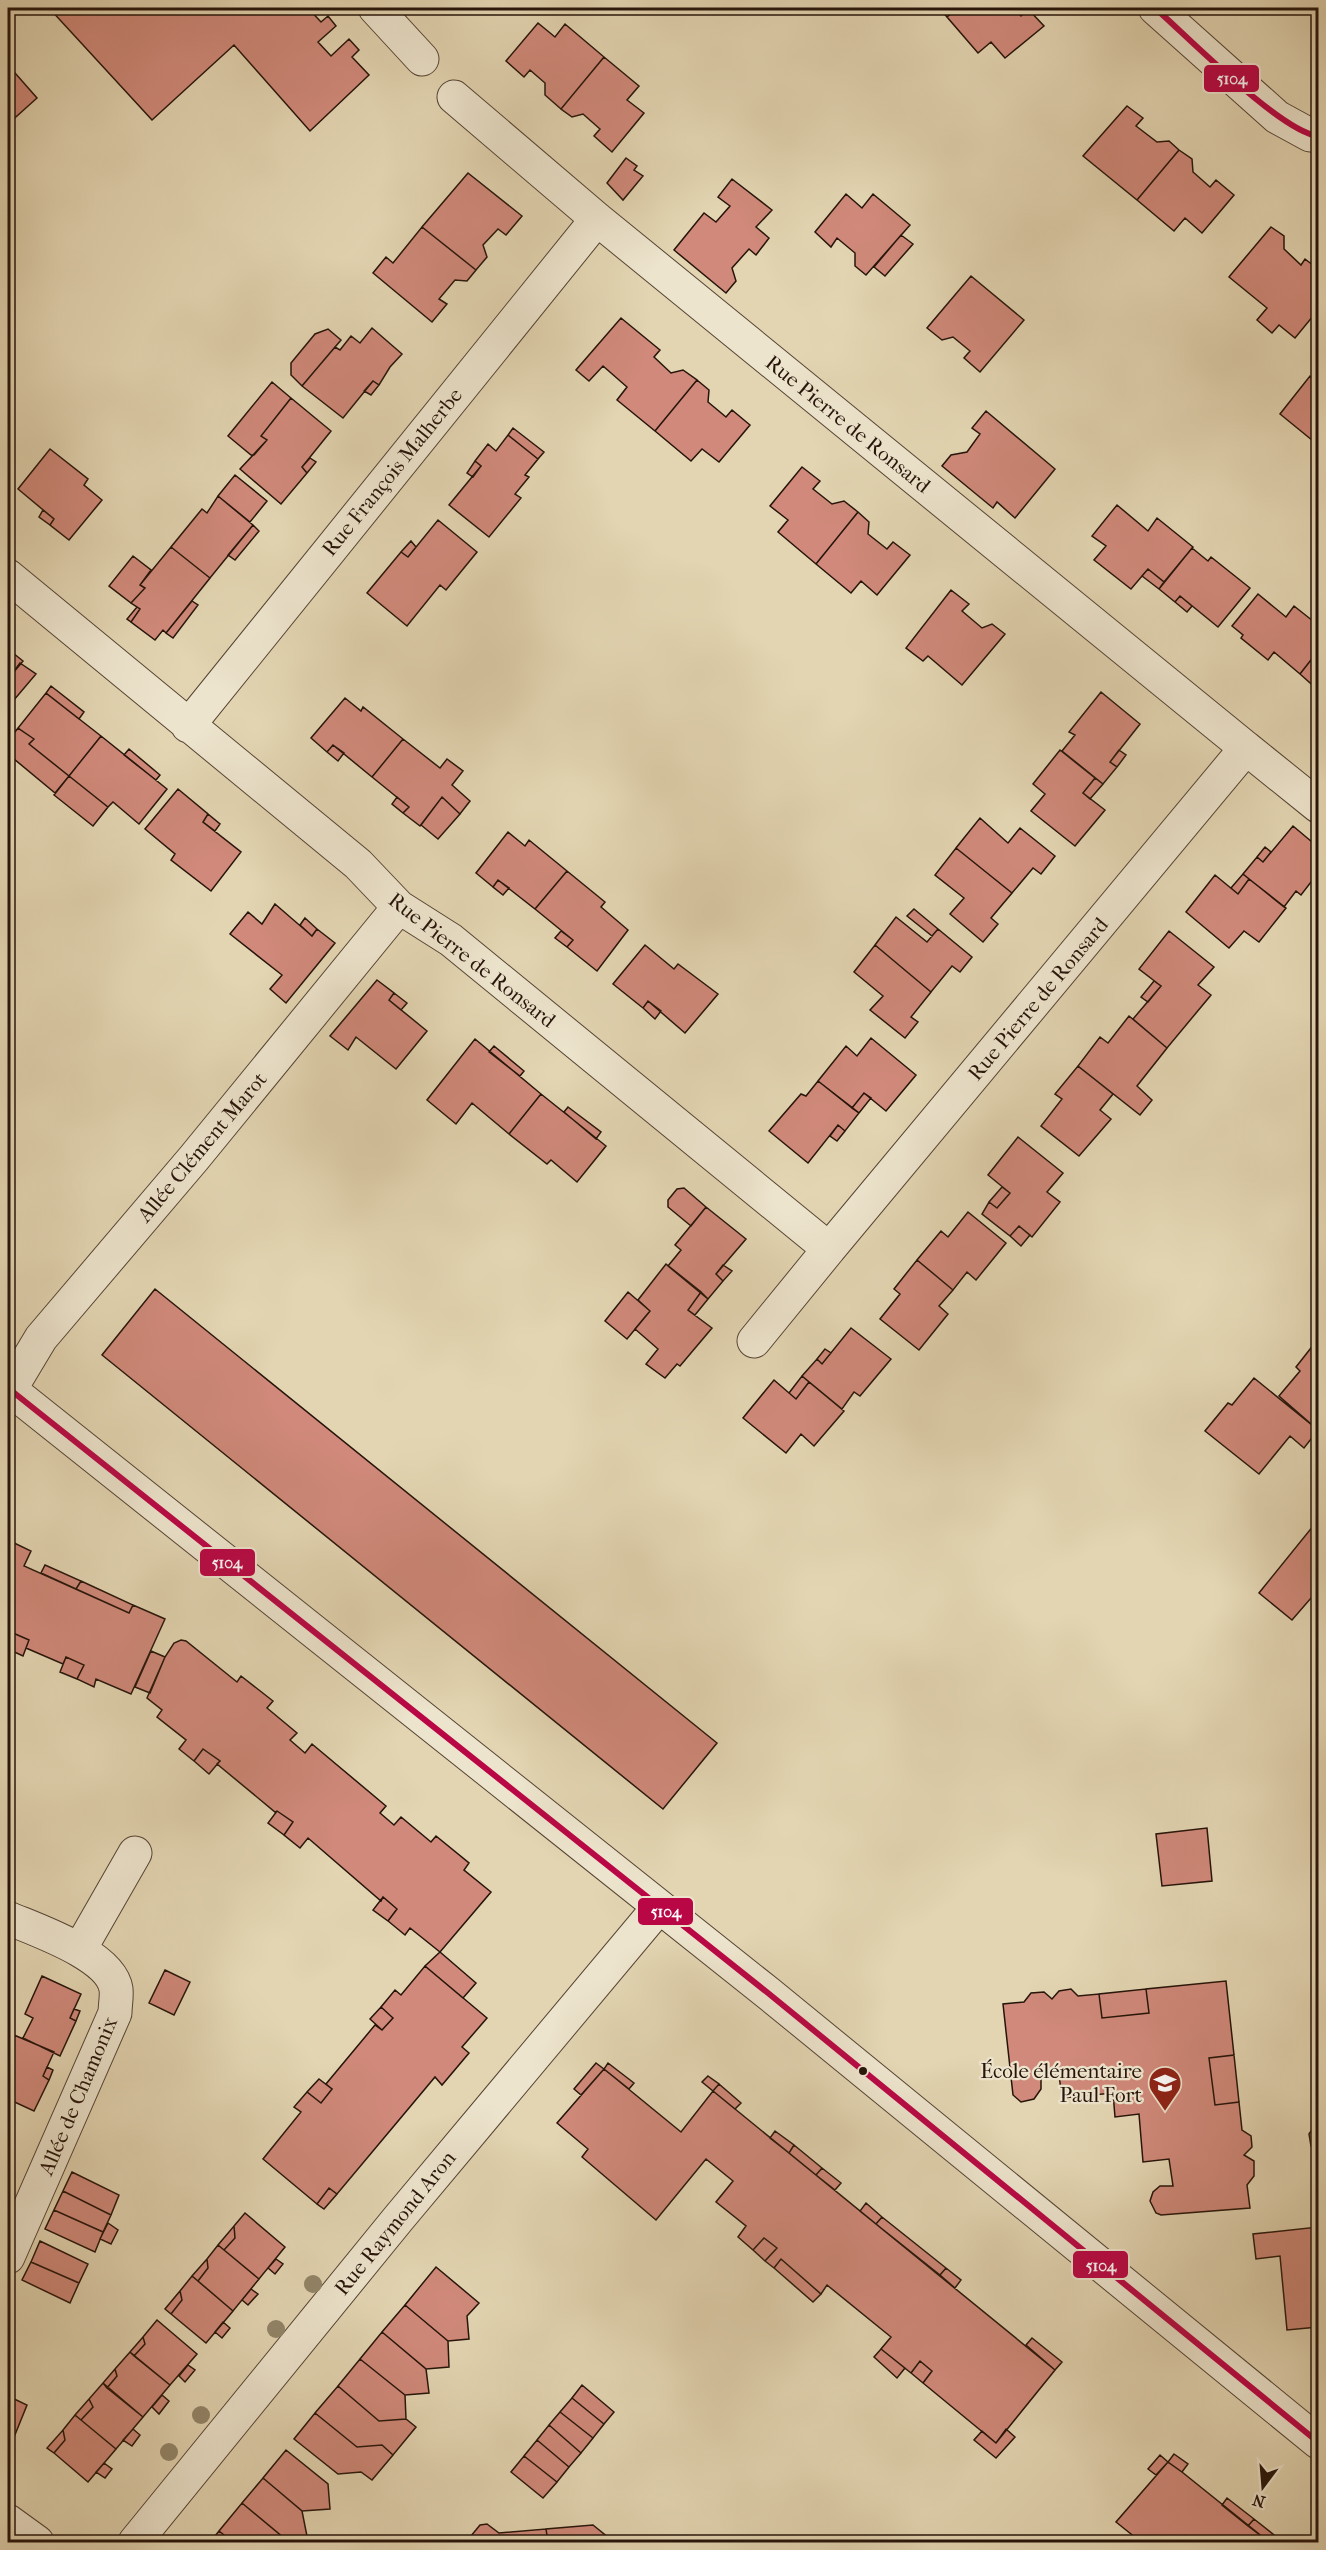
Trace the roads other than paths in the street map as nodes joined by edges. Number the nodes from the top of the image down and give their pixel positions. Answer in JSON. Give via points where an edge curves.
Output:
{"nodes":[{"id":1,"x":375,"y":8,"type":"edge"},
{"id":2,"x":1155,"y":8,"type":"edge"},
{"id":3,"x":422,"y":59,"type":"dead end"},
{"id":4,"x":454,"y":97,"type":"dead end"},
{"id":5,"x":1318,"y":136,"type":"edge"},
{"id":6,"x":597,"y":219,"type":"junction"},
{"id":7,"x":8,"y":576,"type":"edge"},
{"id":8,"x":188,"y":726,"type":"junction"},
{"id":9,"x":1246,"y":748,"type":"junction"},
{"id":10,"x":1318,"y":806,"type":"edge"},
{"id":11,"x":399,"y":907,"type":"junction"},
{"id":12,"x":829,"y":1249,"type":"junction"},
{"id":13,"x":754,"y":1341,"type":"dead end"},
{"id":14,"x":8,"y":1390,"type":"edge"},
{"id":15,"x":135,"y":1853,"type":"dead end"},
{"id":16,"x":659,"y":1907,"type":"junction"},
{"id":17,"x":8,"y":1918,"type":"edge"},
{"id":18,"x":80,"y":1949,"type":"junction"},
{"id":19,"x":8,"y":2257,"type":"edge"},
{"id":20,"x":1318,"y":2442,"type":"edge"},
{"id":21,"x":8,"y":2521,"type":"edge"},
{"id":22,"x":37,"y":2542,"type":"edge"},
{"id":23,"x":135,"y":2542,"type":"edge"}],
"edges":[{"from":1,"to":3,"type":"street"},
{"from":2,"to":5,"type":"street","via":[[1277,117]]},
{"from":4,"to":6,"type":"street","name":"Rue Pierre de Ronsard"},
{"from":6,"to":8,"type":"street","name":"Rue François Malherbe"},
{"from":6,"to":9,"type":"street","name":"Rue Pierre de Ronsard"},
{"from":7,"to":8,"type":"street","name":"Rue Pierre de Ronsard"},
{"from":8,"to":11,"type":"street","name":"Rue Pierre de Ronsard","via":[[358,864]]},
{"from":9,"to":10,"type":"street","name":"Rue Pierre de Ronsard"},
{"from":9,"to":12,"type":"street","name":"Rue Pierre de Ronsard"},
{"from":11,"to":12,"type":"street","name":"Rue Pierre de Ronsard","via":[[451,940]]},
{"from":11,"to":14,"type":"street","name":"Allée Clément Marot","via":[[202,1149],[41,1338]]},
{"from":12,"to":13,"type":"street","name":"Rue Pierre de Ronsard"},
{"from":14,"to":16,"type":"street"},
{"from":15,"to":18,"type":"street"},
{"from":16,"to":20,"type":"street"},
{"from":16,"to":23,"type":"street","name":"Rue Raymond Aron"},
{"from":17,"to":18,"type":"street","name":"Allée de Chamonix"},
{"from":18,"to":19,"type":"street","name":"Allée de Chamonix","via":[[102,1965],[116,1988],[115,2013]]},
{"from":21,"to":22,"type":"street"}]}
